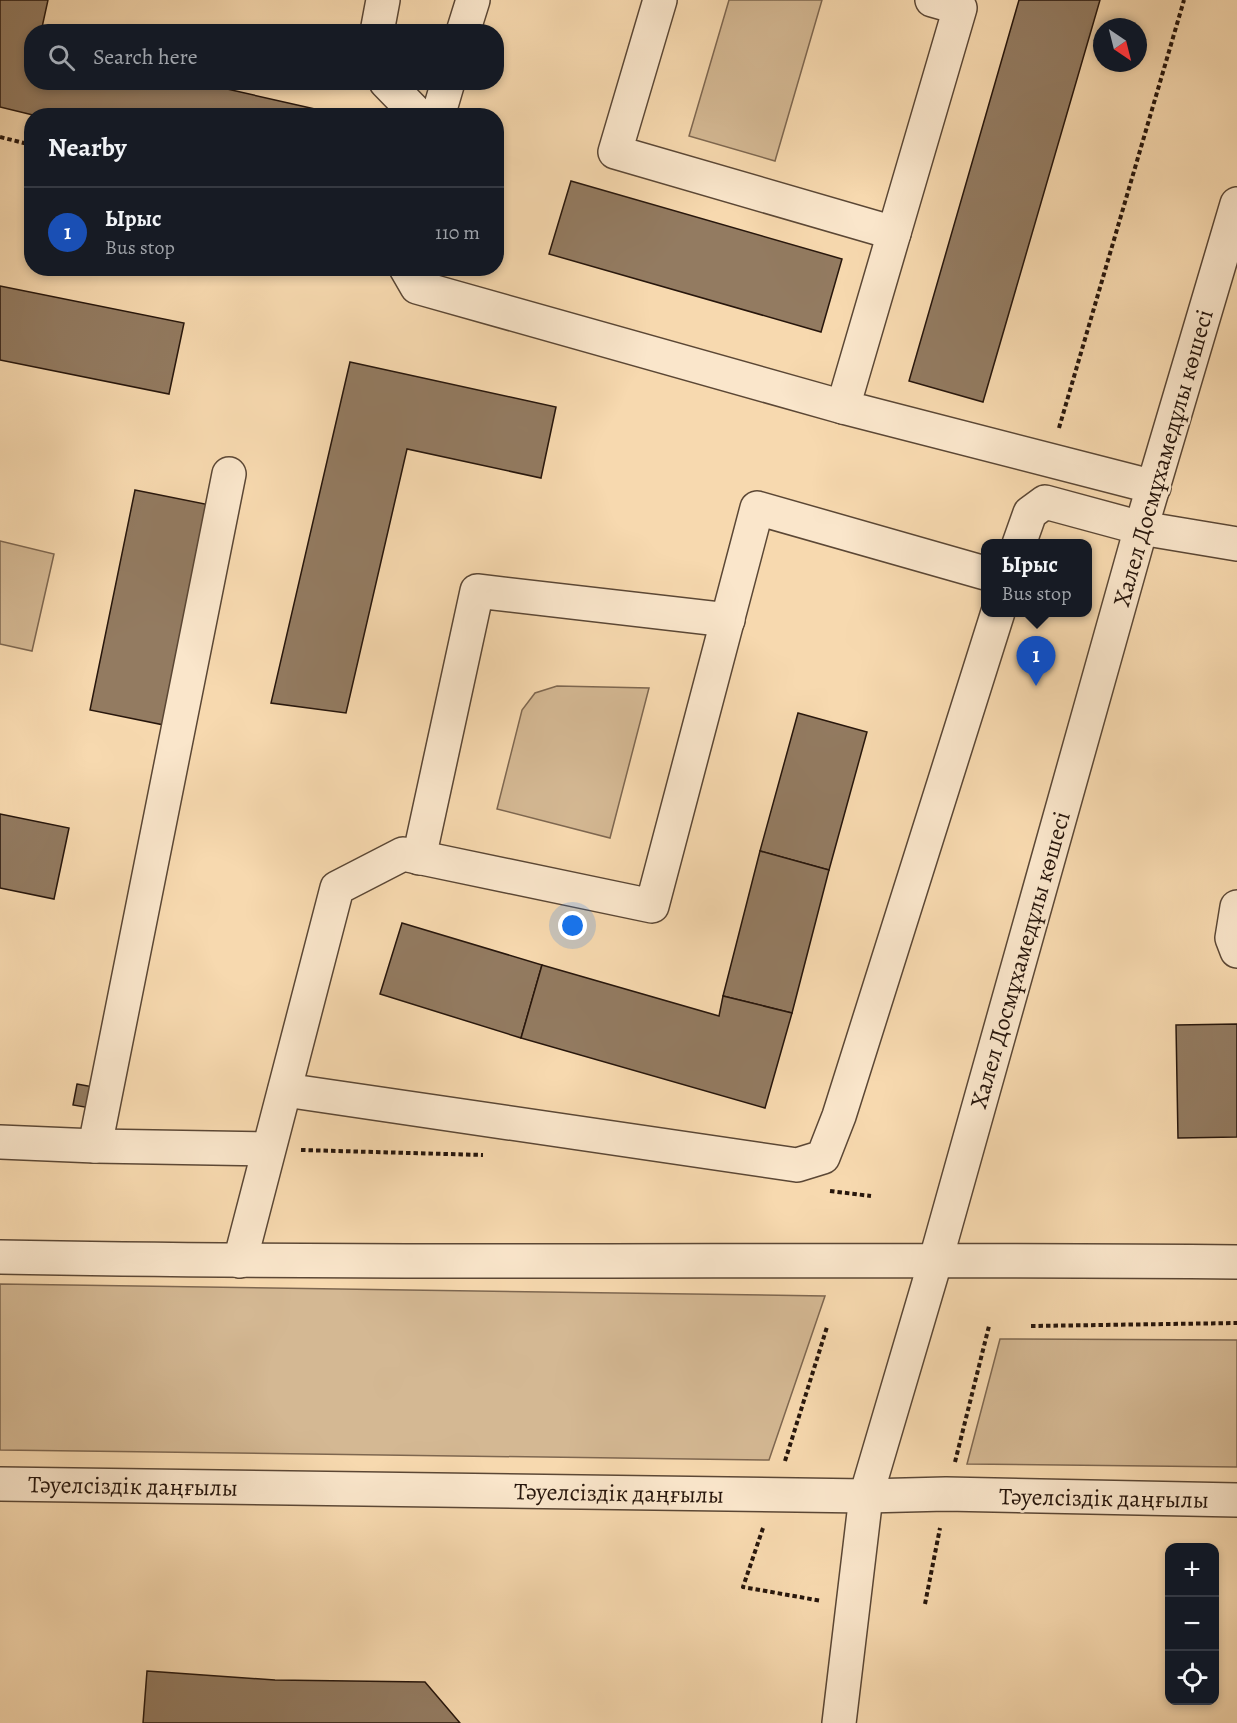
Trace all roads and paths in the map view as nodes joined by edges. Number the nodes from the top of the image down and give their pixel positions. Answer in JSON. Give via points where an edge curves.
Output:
{"nodes":[{"id":1,"x":383,"y":0,"type":"edge"},
{"id":2,"x":473,"y":0,"type":"edge"},
{"id":3,"x":660,"y":0,"type":"edge"},
{"id":4,"x":932,"y":0,"type":"edge"},
{"id":5,"x":1184,"y":0,"type":"edge"},
{"id":6,"x":378,"y":24,"type":"edge"},
{"id":7,"x":466,"y":24,"type":"edge"},
{"id":8,"x":394,"y":90,"type":"edge"},
{"id":9,"x":446,"y":90,"type":"edge"},
{"id":10,"x":411,"y":108,"type":"edge"},
{"id":11,"x":440,"y":108,"type":"edge"},
{"id":12,"x":0,"y":137,"type":"edge"},
{"id":13,"x":24,"y":143,"type":"edge"},
{"id":14,"x":1237,"y":204,"type":"edge"},
{"id":15,"x":894,"y":233,"type":"junction"},
{"id":16,"x":411,"y":276,"type":"edge"},
{"id":17,"x":843,"y":407,"type":"junction"},
{"id":18,"x":1049,"y":460,"type":"junction"},
{"id":19,"x":229,"y":474,"type":"dead end"},
{"id":20,"x":1154,"y":487,"type":"junction"},
{"id":21,"x":1038,"y":506,"type":"junction"},
{"id":22,"x":1142,"y":528,"type":"junction"},
{"id":23,"x":1020,"y":539,"type":"edge"},
{"id":24,"x":1237,"y":544,"type":"edge"},
{"id":25,"x":981,"y":572,"type":"edge"},
{"id":26,"x":996,"y":617,"type":"edge"},
{"id":27,"x":728,"y":620,"type":"junction"},
{"id":28,"x":419,"y":858,"type":"junction"},
{"id":29,"x":1237,"y":907,"type":"edge"},
{"id":30,"x":1237,"y":951,"type":"edge"},
{"id":31,"x":285,"y":1090,"type":"junction"},
{"id":32,"x":0,"y":1142,"type":"edge"},
{"id":33,"x":95,"y":1146,"type":"junction"},
{"id":34,"x":268,"y":1149,"type":"junction"},
{"id":35,"x":0,"y":1257,"type":"edge"},
{"id":36,"x":936,"y":1259,"type":"junction"},
{"id":37,"x":240,"y":1262,"type":"junction"},
{"id":38,"x":1237,"y":1263,"type":"edge"},
{"id":39,"x":1237,"y":1323,"type":"edge"},
{"id":40,"x":1031,"y":1326,"type":"dead end"},
{"id":41,"x":0,"y":1484,"type":"edge"},
{"id":42,"x":866,"y":1496,"type":"junction"},
{"id":43,"x":1237,"y":1500,"type":"edge"},
{"id":44,"x":839,"y":1723,"type":"edge"}],
"edges":[{"from":1,"to":6,"type":"street"},
{"from":2,"to":7,"type":"street"},
{"from":3,"to":15,"type":"street","via":[[615,152]]},
{"from":4,"to":15,"type":"street","via":[[960,8]]},
{"from":5,"to":18,"type":"path"},
{"from":8,"to":10,"type":"street"},
{"from":9,"to":11,"type":"street"},
{"from":12,"to":13,"type":"path"},
{"from":14,"to":20,"type":"street","name":"Халел Досмұхамедұлы көшесі"},
{"from":15,"to":17,"type":"street"},
{"from":16,"to":17,"type":"street","via":[[417,287]]},
{"from":17,"to":18,"type":"street"},
{"from":18,"to":20,"type":"street"},
{"from":18,"to":21,"type":"street"},
{"from":19,"to":33,"type":"street"},
{"from":20,"to":22,"type":"street","name":"Халел Досмұхамедұлы көшесі"},
{"from":21,"to":22,"type":"street","via":[[1045,502]]},
{"from":21,"to":23,"type":"street","via":[[1029,513]]},
{"from":22,"to":24,"type":"street"},
{"from":22,"to":36,"type":"street","name":"Халел Досмұхамедұлы көшесі"},
{"from":25,"to":27,"type":"street","via":[[757,508]]},
{"from":26,"to":31,"type":"street","via":[[823,1157],[797,1165]]},
{"from":27,"to":28,"type":"street","via":[[477,591]]},
{"from":27,"to":28,"type":"street","via":[[652,906]]},
{"from":28,"to":31,"type":"street","via":[[403,854],[337,888]]},
{"from":29,"to":30,"type":"street","via":[[1232,938]]},
{"from":31,"to":34,"type":"street"},
{"from":32,"to":33,"type":"street"},
{"from":33,"to":34,"type":"street"},
{"from":34,"to":37,"type":"street"},
{"from":35,"to":37,"type":"street"},
{"from":36,"to":37,"type":"street"},
{"from":36,"to":38,"type":"street"},
{"from":36,"to":42,"type":"street","name":"Халел Досмұхамедұлы көшесі"},
{"from":39,"to":40,"type":"path"},
{"from":41,"to":42,"type":"street","name":"Тәуелсіздік даңғылы"},
{"from":42,"to":43,"type":"street","name":"Тәуелсіздік даңғылы"},
{"from":42,"to":44,"type":"street","name":"Халел Досмұхамедұлы көшесі"}]}
